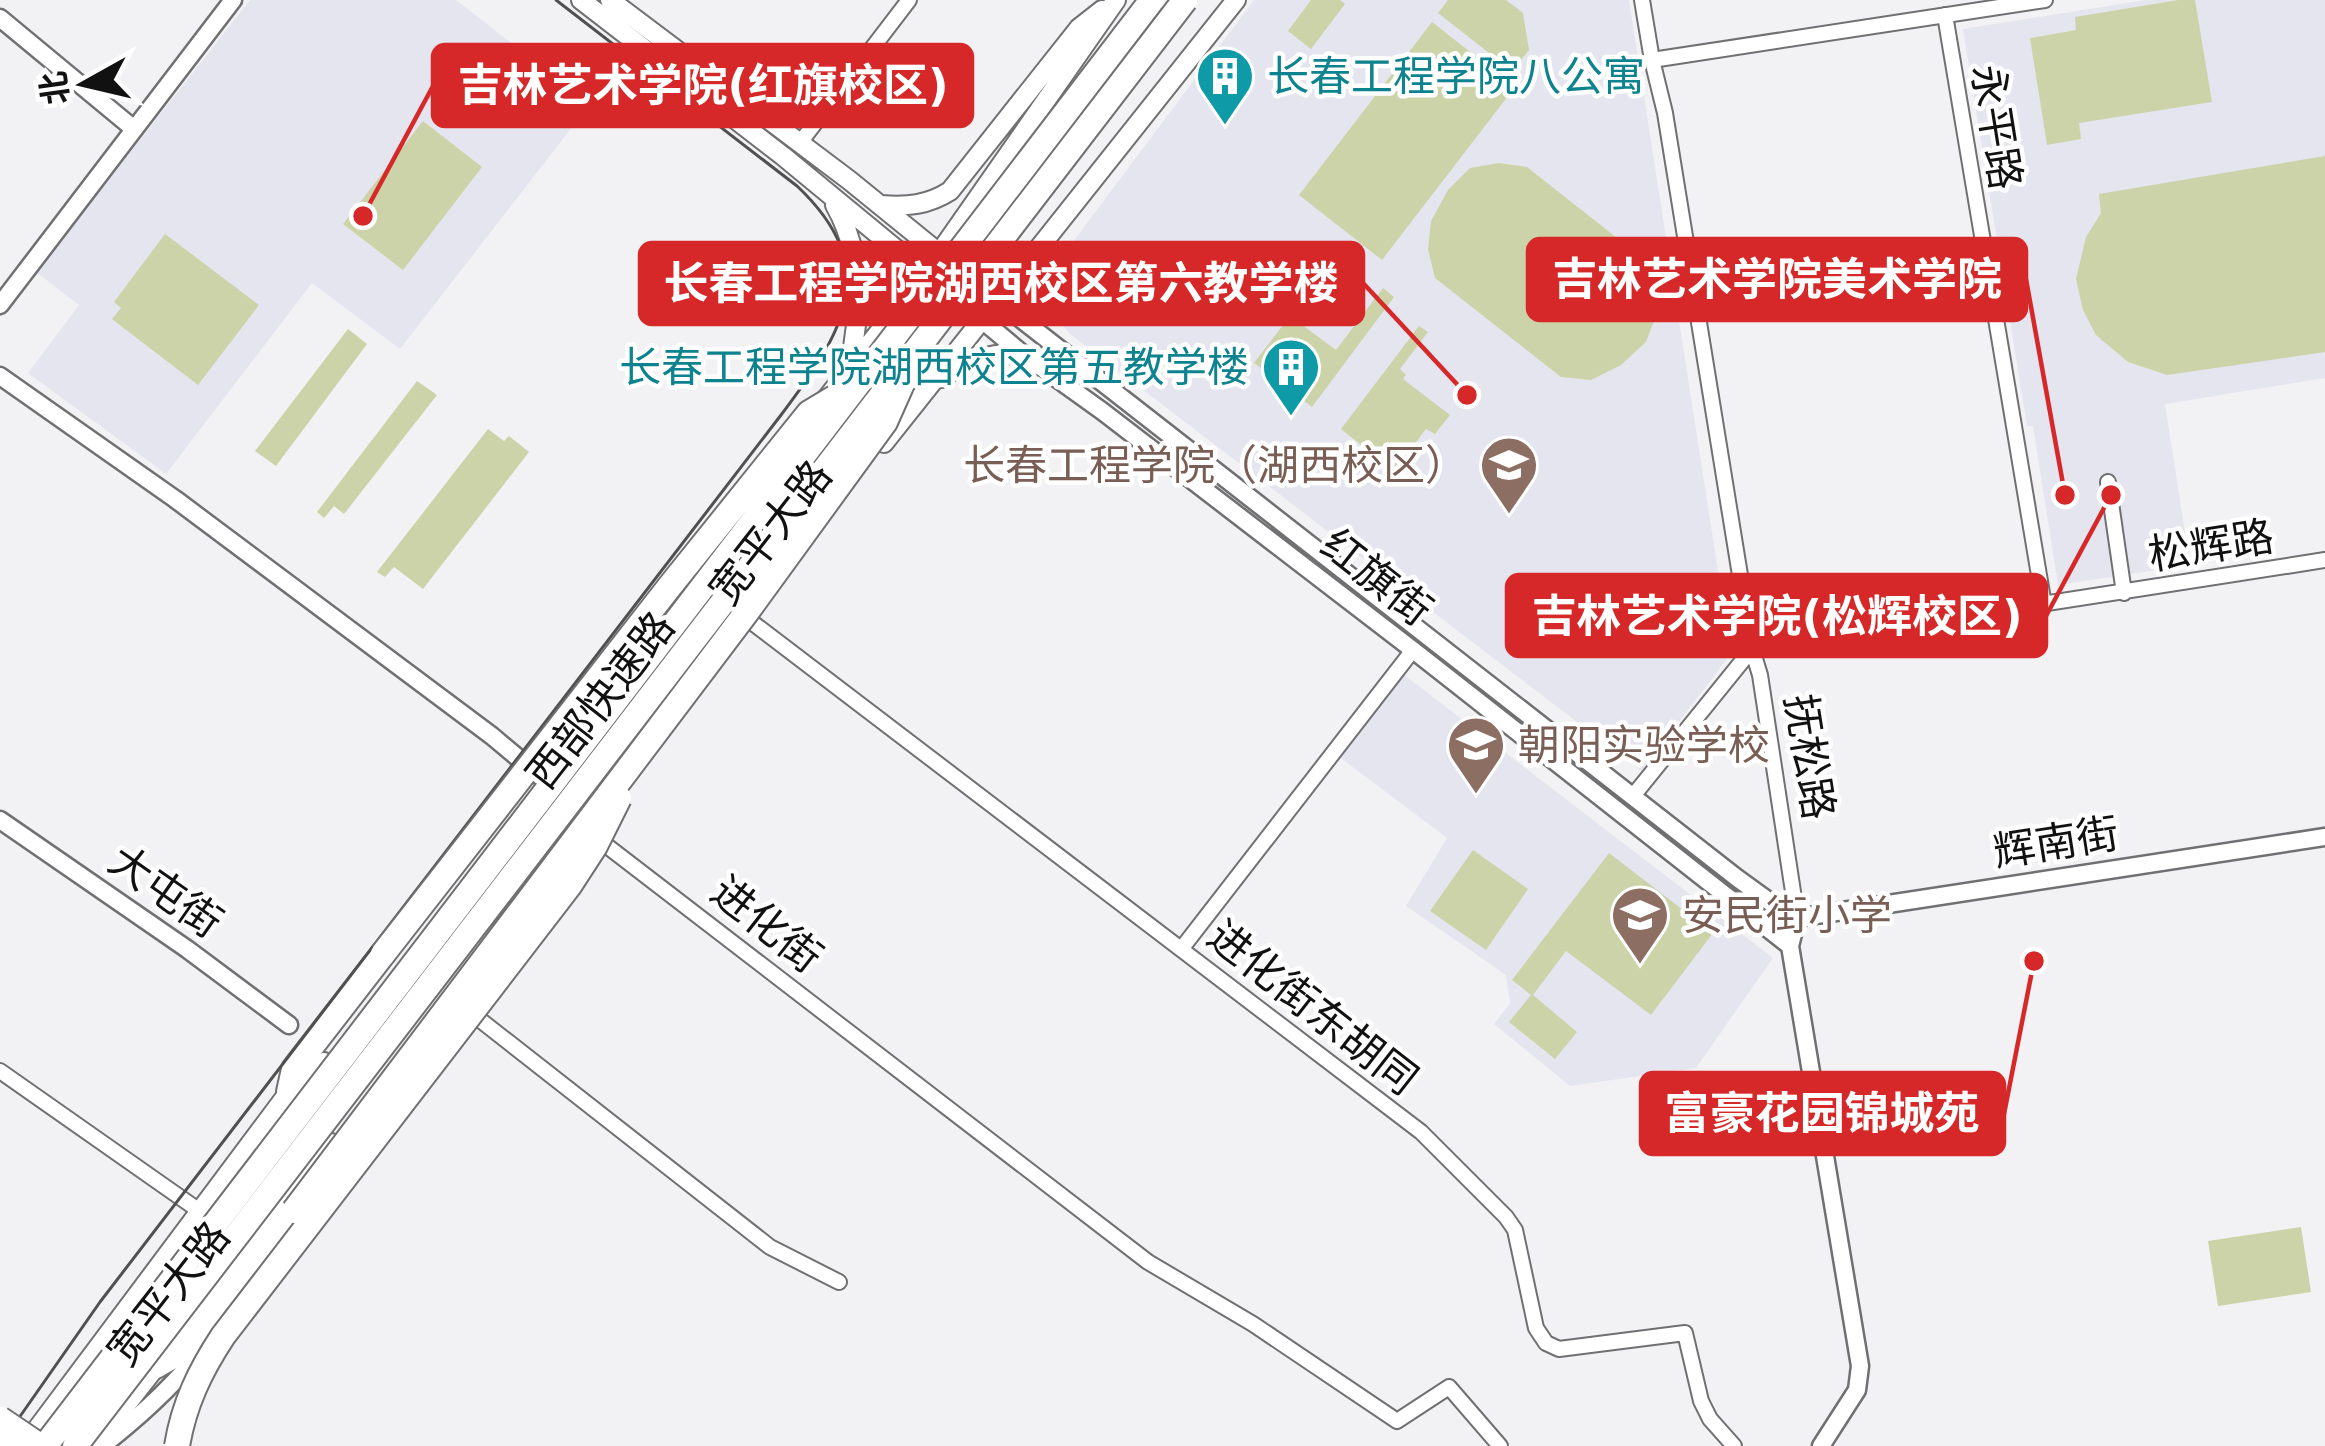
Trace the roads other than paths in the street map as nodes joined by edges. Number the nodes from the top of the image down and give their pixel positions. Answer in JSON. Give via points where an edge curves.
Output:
{"nodes":[{"id":1,"x":233,"y":0,"type":"edge"},
{"id":2,"x":580,"y":0,"type":"edge"},
{"id":3,"x":610,"y":0,"type":"edge"},
{"id":4,"x":909,"y":0,"type":"edge"},
{"id":5,"x":1116,"y":0,"type":"edge"},
{"id":6,"x":1152,"y":0,"type":"edge"},
{"id":7,"x":1185,"y":0,"type":"edge"},
{"id":8,"x":1237,"y":0,"type":"edge"},
{"id":9,"x":1642,"y":0,"type":"edge"},
{"id":10,"x":2045,"y":0,"type":"edge"},
{"id":11,"x":1945,"y":15,"type":"junction"},
{"id":12,"x":0,"y":18,"type":"edge"},
{"id":13,"x":1652,"y":60,"type":"junction"},
{"id":14,"x":134,"y":129,"type":"junction"},
{"id":15,"x":799,"y":143,"type":"junction"},
{"id":16,"x":830,"y":195,"type":"junction"},
{"id":17,"x":881,"y":206,"type":"junction"},
{"id":18,"x":940,"y":252,"type":"junction"},
{"id":19,"x":924,"y":274,"type":"junction"},
{"id":20,"x":998,"y":301,"type":"junction"},
{"id":21,"x":0,"y":305,"type":"edge"},
{"id":22,"x":982,"y":320,"type":"junction"},
{"id":23,"x":920,"y":346,"type":"junction"},
{"id":24,"x":1024,"y":355,"type":"junction"},
{"id":25,"x":0,"y":376,"type":"edge"},
{"id":26,"x":855,"y":376,"type":"junction"},
{"id":27,"x":923,"y":391,"type":"junction"},
{"id":28,"x":2108,"y":482,"type":"dead end"},
{"id":29,"x":2325,"y":560,"type":"edge"},
{"id":30,"x":2125,"y":593,"type":"junction"},
{"id":31,"x":2044,"y":605,"type":"junction"},
{"id":32,"x":749,"y":620,"type":"junction"},
{"id":33,"x":1413,"y":650,"type":"junction"},
{"id":34,"x":1752,"y":650,"type":"junction"},
{"id":35,"x":646,"y":742,"type":"junction"},
{"id":36,"x":542,"y":778,"type":"junction"},
{"id":37,"x":1633,"y":796,"type":"junction"},
{"id":38,"x":0,"y":820,"type":"edge"},
{"id":39,"x":577,"y":823,"type":"junction"},
{"id":40,"x":2325,"y":837,"type":"edge"},
{"id":41,"x":1797,"y":918,"type":"junction"},
{"id":42,"x":1790,"y":946,"type":"junction"},
{"id":43,"x":1181,"y":948,"type":"junction"},
{"id":44,"x":447,"y":994,"type":"junction"},
{"id":45,"x":289,"y":1024,"type":"dead end"},
{"id":46,"x":0,"y":1071,"type":"edge"},
{"id":47,"x":289,"y":1092,"type":"junction"},
{"id":48,"x":200,"y":1212,"type":"junction"},
{"id":49,"x":839,"y":1282,"type":"dead end"},
{"id":50,"x":156,"y":1366,"type":"junction"},
{"id":51,"x":0,"y":1419,"type":"edge"},
{"id":52,"x":0,"y":1440,"type":"edge"},
{"id":53,"x":8,"y":1446,"type":"edge"},
{"id":54,"x":24,"y":1446,"type":"edge"},
{"id":55,"x":42,"y":1446,"type":"edge"},
{"id":56,"x":75,"y":1446,"type":"edge"},
{"id":57,"x":98,"y":1446,"type":"edge"},
{"id":58,"x":177,"y":1446,"type":"edge"},
{"id":59,"x":1500,"y":1446,"type":"edge"},
{"id":60,"x":1734,"y":1446,"type":"edge"},
{"id":61,"x":1821,"y":1446,"type":"edge"}],
"edges":[{"from":1,"to":14,"type":"street"},
{"from":2,"to":16,"type":"main road","name":"红旗街"},
{"from":3,"to":15,"type":"main road","name":"红旗街"},
{"from":4,"to":15,"type":"street"},
{"from":5,"to":17,"type":"main road","via":[[1078,28],[950,191],[920,205]]},
{"from":5,"to":18,"type":"main road","name":"宽平大路"},
{"from":6,"to":26,"type":"highway","name":"西部快速路","bridge":true},
{"from":7,"to":23,"type":"highway","name":"西部快速路","bridge":true},
{"from":8,"to":20,"type":"main road","name":"宽平大路"},
{"from":9,"to":13,"type":"street","name":"抚松路"},
{"from":10,"to":11,"type":"street","via":[[1970,18]]},
{"from":11,"to":13,"type":"street"},
{"from":11,"to":31,"type":"street","name":"永平路"},
{"from":12,"to":14,"type":"street"},
{"from":13,"to":34,"type":"street","name":"抚松路"},
{"from":14,"to":21,"type":"street"},
{"from":15,"to":17,"type":"main road","name":"红旗街"},
{"from":16,"to":19,"type":"main road","name":"红旗街"},
{"from":16,"to":26,"type":"main road","via":[[860,280]]},
{"from":17,"to":18,"type":"main road","name":"红旗街"},
{"from":18,"to":19,"type":"main road","name":"宽平大路"},
{"from":18,"to":20,"type":"main road","name":"红旗街"},
{"from":19,"to":22,"type":"main road","name":"红旗街"},
{"from":19,"to":26,"type":"main road","name":"宽平大路"},
{"from":20,"to":22,"type":"main road","name":"宽平大路"},
{"from":20,"to":37,"type":"street","name":"红旗街"},
{"from":22,"to":24,"type":"street","name":"红旗街"},
{"from":22,"to":27,"type":"main road","name":"宽平大路"},
{"from":23,"to":35,"type":"highway","bridge":true,"via":[[885,422]]},
{"from":23,"to":56,"type":"highway","name":"西部快速路","bridge":true},
{"from":24,"to":27,"type":"main road","via":[[975,359]]},
{"from":24,"to":33,"type":"street","name":"红旗街"},
{"from":25,"to":36,"type":"street","name":"进化街"},
{"from":26,"to":36,"type":"main road","name":"宽平大路"},
{"from":26,"to":47,"type":"highway","bridge":true,"via":[[809,413],[670,586],[294,1069]]},
{"from":26,"to":55,"type":"highway","name":"西部快速路","bridge":true},
{"from":27,"to":32,"type":"main road","name":"宽平大路"},
{"from":28,"to":30,"type":"street"},
{"from":29,"to":30,"type":"street","name":"松辉路"},
{"from":30,"to":31,"type":"street","name":"松辉路"},
{"from":31,"to":34,"type":"street","name":"松辉路"},
{"from":32,"to":39,"type":"main road","name":"宽平大路"},
{"from":32,"to":43,"type":"street","name":"进化街东胡同"},
{"from":33,"to":42,"type":"street","name":"红旗街"},
{"from":33,"to":43,"type":"street"},
{"from":34,"to":37,"type":"street"},
{"from":34,"to":41,"type":"street","name":"抚松路"},
{"from":35,"to":50,"type":"highway","bridge":true,"via":[[192,1345]]},
{"from":35,"to":58,"type":"highway","bridge":true,"via":[[569,886],[223,1336],[186,1404]]},
{"from":36,"to":39,"type":"street","name":"进化街"},
{"from":36,"to":47,"type":"main road","name":"宽平大路","via":[[312,1078]]},
{"from":37,"to":41,"type":"street","name":"红旗街"},
{"from":38,"to":45,"type":"street","name":"大屯街"},
{"from":39,"to":44,"type":"main road","name":"宽平大路"},
{"from":39,"to":59,"type":"street","name":"进化街","via":[[1148,1262],[1397,1421],[1449,1387]]},
{"from":40,"to":41,"type":"street","name":"辉南街"},
{"from":41,"to":42,"type":"street","name":"抚松路"},
{"from":42,"to":61,"type":"street","name":"抚松路","via":[[1860,1366],[1858,1390]]},
{"from":43,"to":60,"type":"street","name":"进化街东胡同","via":[[1421,1132],[1506,1217],[1546,1343],[1559,1349],[1685,1333],[1701,1401]]},
{"from":44,"to":49,"type":"street","via":[[770,1247]]},
{"from":44,"to":50,"type":"main road","name":"宽平大路"},
{"from":44,"to":57,"type":"street","via":[[421,1064],[190,1366]]},
{"from":46,"to":48,"type":"street"},
{"from":47,"to":48,"type":"main road","name":"宽平大路"},
{"from":48,"to":54,"type":"main road","name":"宽平大路"},
{"from":50,"to":57,"type":"main road","name":"宽平大路"},
{"from":51,"to":55,"type":"highway","bridge":true},
{"from":52,"to":53,"type":"highway","bridge":true}]}
